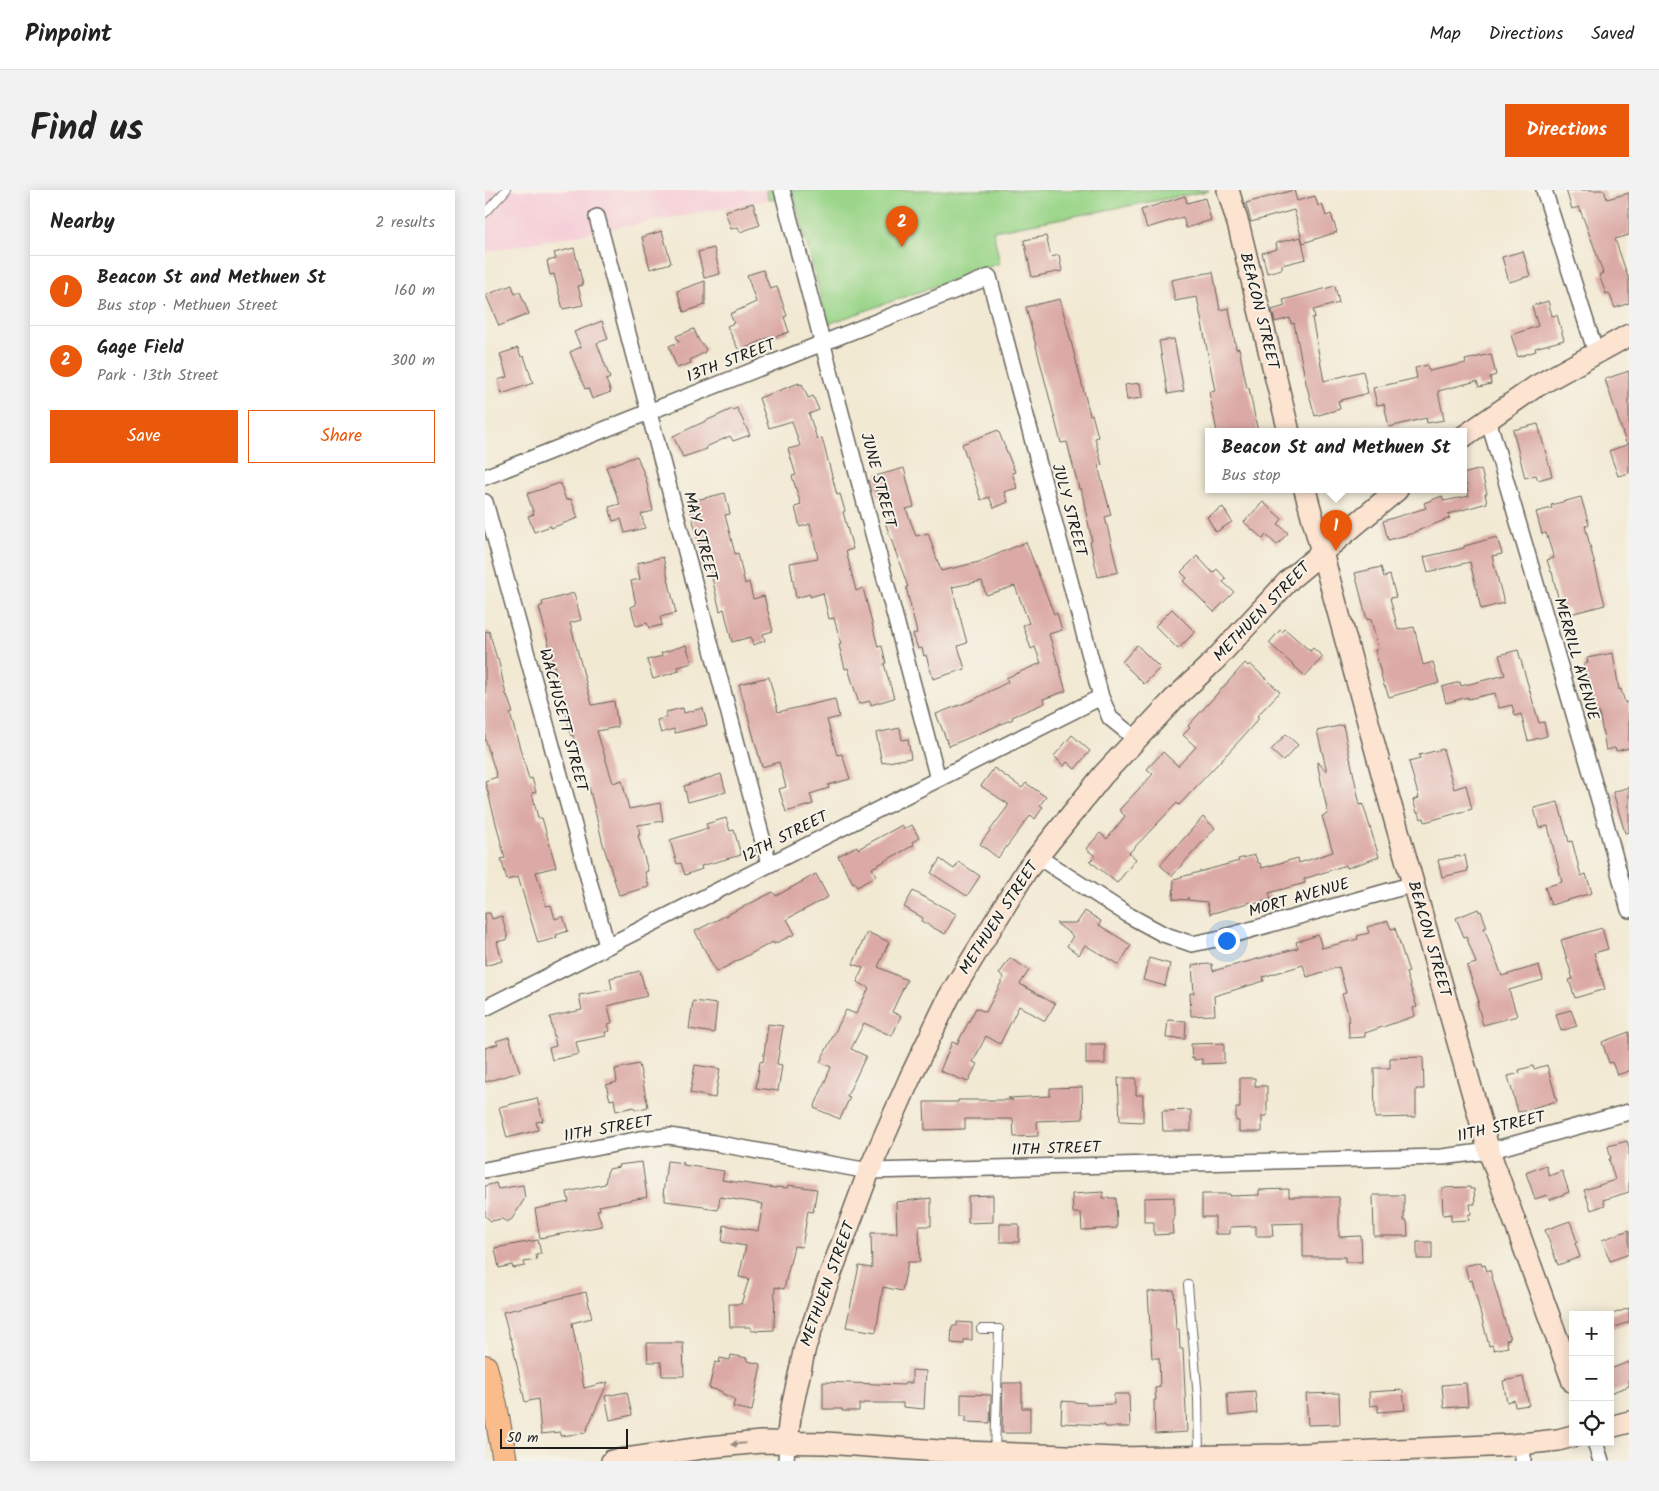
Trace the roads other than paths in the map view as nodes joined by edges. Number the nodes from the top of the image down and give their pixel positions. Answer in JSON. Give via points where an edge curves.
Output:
{"nodes":[{"id":1,"x":506,"y":190,"type":"edge"},
{"id":2,"x":782,"y":190,"type":"edge"},
{"id":3,"x":1228,"y":190,"type":"edge"},
{"id":4,"x":1544,"y":190,"type":"edge"},
{"id":5,"x":485,"y":213,"type":"edge"},
{"id":6,"x":597,"y":217,"type":"dead end"},
{"id":7,"x":989,"y":277,"type":"joint"},
{"id":8,"x":1629,"y":335,"type":"edge"},
{"id":9,"x":824,"y":344,"type":"junction"},
{"id":10,"x":1596,"y":353,"type":"junction"},
{"id":11,"x":649,"y":412,"type":"junction"},
{"id":12,"x":1488,"y":418,"type":"junction"},
{"id":13,"x":1288,"y":428,"type":"edge"},
{"id":14,"x":1467,"y":434,"type":"edge"},
{"id":15,"x":485,"y":477,"type":"edge"},
{"id":16,"x":1306,"y":493,"type":"edge"},
{"id":17,"x":1393,"y":493,"type":"edge"},
{"id":18,"x":485,"y":502,"type":"edge"},
{"id":19,"x":1322,"y":551,"type":"junction"},
{"id":20,"x":1101,"y":697,"type":"junction"},
{"id":21,"x":1136,"y":739,"type":"junction"},
{"id":22,"x":937,"y":779,"type":"junction"},
{"id":23,"x":1038,"y":857,"type":"junction"},
{"id":24,"x":769,"y":864,"type":"junction"},
{"id":25,"x":1414,"y":884,"type":"junction"},
{"id":26,"x":1629,"y":909,"type":"edge"},
{"id":27,"x":607,"y":946,"type":"junction"},
{"id":28,"x":485,"y":1008,"type":"edge"},
{"id":29,"x":1629,"y":1112,"type":"edge"},
{"id":30,"x":1489,"y":1151,"type":"junction"},
{"id":31,"x":485,"y":1170,"type":"edge"},
{"id":32,"x":869,"y":1171,"type":"junction"},
{"id":33,"x":1188,"y":1285,"type":"dead end"},
{"id":34,"x":981,"y":1329,"type":"dead end"},
{"id":35,"x":1569,"y":1371,"type":"edge"},
{"id":36,"x":487,"y":1380,"type":"edge"},
{"id":37,"x":1629,"y":1422,"type":"edge"},
{"id":38,"x":1614,"y":1426,"type":"edge"},
{"id":39,"x":1569,"y":1437,"type":"edge"},
{"id":40,"x":1596,"y":1446,"type":"edge"},
{"id":41,"x":787,"y":1452,"type":"edge"},
{"id":42,"x":995,"y":1452,"type":"junction"},
{"id":43,"x":1523,"y":1452,"type":"edge"},
{"id":44,"x":679,"y":1456,"type":"edge"},
{"id":45,"x":947,"y":1456,"type":"edge"},
{"id":46,"x":1199,"y":1457,"type":"junction"},
{"id":47,"x":1347,"y":1457,"type":"edge"},
{"id":48,"x":1151,"y":1459,"type":"edge"},
{"id":49,"x":505,"y":1461,"type":"edge"},
{"id":50,"x":612,"y":1461,"type":"edge"},
{"id":51,"x":1601,"y":1461,"type":"edge"}],
"edges":[{"from":1,"to":5,"type":"lane"},
{"from":2,"to":9,"type":"street","name":"JUNE STREET"},
{"from":3,"to":13,"type":"street","name":"BEACON STREET"},
{"from":4,"to":10,"type":"street"},
{"from":6,"to":11,"type":"street","name":"MAY STREET"},
{"from":7,"to":9,"type":"street","name":"13TH STREET"},
{"from":7,"to":20,"type":"street","name":"JULY STREET"},
{"from":8,"to":10,"type":"street"},
{"from":9,"to":11,"type":"street","name":"13TH STREET"},
{"from":9,"to":22,"type":"street","name":"JUNE STREET"},
{"from":10,"to":12,"type":"street","via":[[1535,386]]},
{"from":11,"to":15,"type":"street","name":"13TH STREET"},
{"from":11,"to":24,"type":"street","name":"MAY STREET"},
{"from":12,"to":14,"type":"street"},
{"from":12,"to":26,"type":"street","name":"MERRILL AVENUE"},
{"from":16,"to":19,"type":"street","name":"BEACON STREET"},
{"from":17,"to":19,"type":"street","name":"METHUEN STREET"},
{"from":18,"to":27,"type":"street","name":"WACHUSETT STREET"},
{"from":19,"to":21,"type":"street","name":"METHUEN STREET","via":[[1290,578]]},
{"from":19,"to":25,"type":"street","name":"BEACON STREET"},
{"from":20,"to":21,"type":"street","name":"JULY STREET","via":[[1110,718]]},
{"from":20,"to":22,"type":"street","name":"12TH STREET"},
{"from":21,"to":23,"type":"street","name":"METHUEN STREET"},
{"from":22,"to":24,"type":"street","name":"12TH STREET"},
{"from":23,"to":25,"type":"street","name":"MORT AVENUE","via":[[1131,916],[1163,934],[1191,944]]},
{"from":23,"to":32,"type":"street","name":"METHUEN STREET","via":[[1026,871],[949,997]]},
{"from":24,"to":27,"type":"street","name":"12TH STREET"},
{"from":25,"to":30,"type":"street","name":"BEACON STREET"},
{"from":27,"to":28,"type":"street","name":"12TH STREET"},
{"from":29,"to":30,"type":"street","name":"11TH STREET"},
{"from":30,"to":32,"type":"street","name":"11TH STREET","via":[[1441,1157]]},
{"from":30,"to":35,"type":"street","name":"BEACON STREET"},
{"from":31,"to":32,"type":"street","name":"11TH STREET","via":[[669,1136]]},
{"from":32,"to":41,"type":"street","name":"METHUEN STREET","via":[[805,1347],[789,1416]]},
{"from":33,"to":46,"type":"lane","via":[[1198,1398]]},
{"from":34,"to":42,"type":"lane","via":[[999,1329]]},
{"from":36,"to":49,"type":"main road"},
{"from":37,"to":38,"type":"street"},
{"from":39,"to":43,"type":"street"},
{"from":40,"to":51,"type":"street"},
{"from":41,"to":44,"type":"street","one_way":true,"via":[[761,1442]]},
{"from":41,"to":45,"type":"street"},
{"from":42,"to":45,"type":"street"},
{"from":42,"to":48,"type":"street"},
{"from":43,"to":47,"type":"street"},
{"from":44,"to":50,"type":"street"},
{"from":46,"to":47,"type":"street"},
{"from":46,"to":48,"type":"street"}]}
